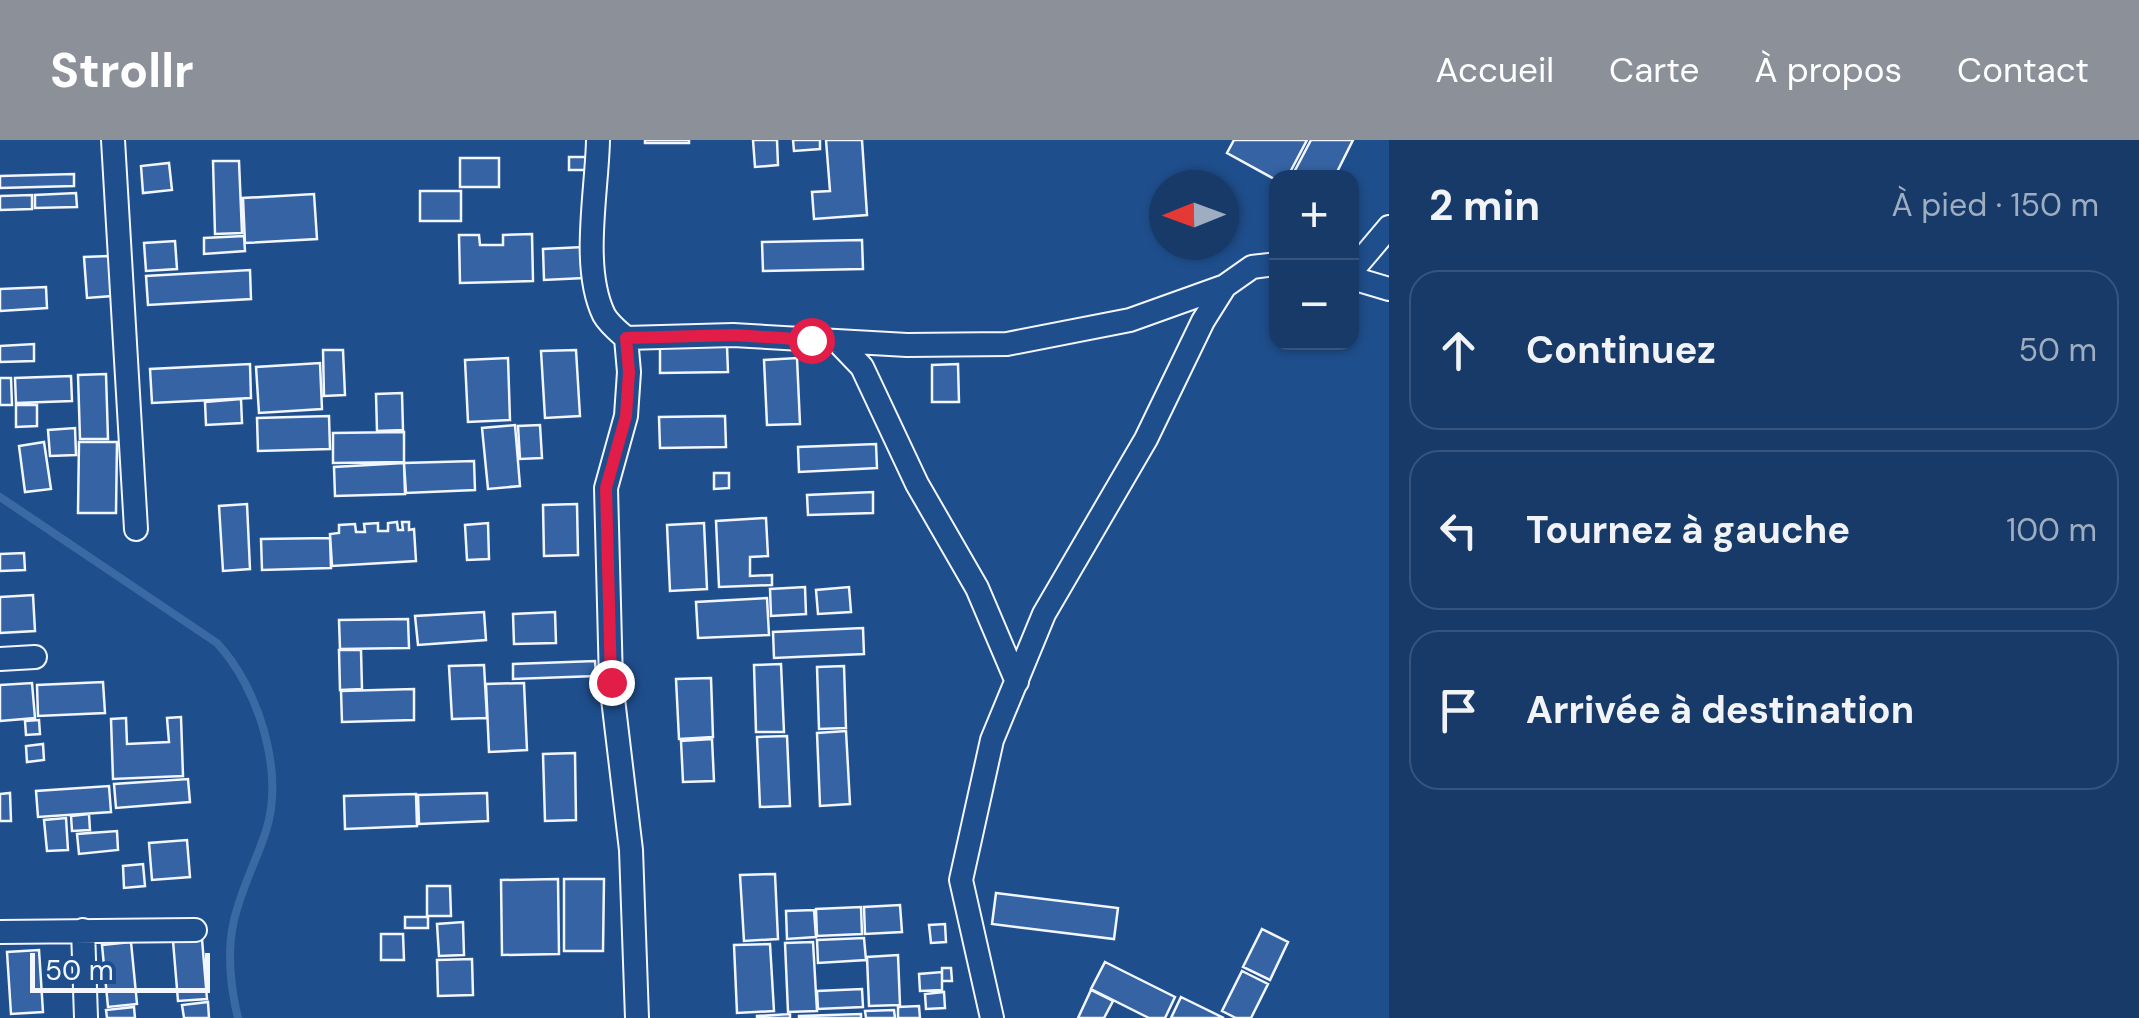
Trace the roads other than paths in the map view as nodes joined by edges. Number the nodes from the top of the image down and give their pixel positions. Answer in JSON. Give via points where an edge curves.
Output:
{"nodes":[{"id":1,"x":113,"y":140,"type":"edge"},
{"id":2,"x":598,"y":140,"type":"edge"},
{"id":3,"x":1389,"y":227,"type":"edge"},
{"id":4,"x":1359,"y":262,"type":"edge"},
{"id":5,"x":1269,"y":265,"type":"edge"},
{"id":6,"x":1359,"y":280,"type":"edge"},
{"id":7,"x":1224,"y":286,"type":"junction"},
{"id":8,"x":1389,"y":290,"type":"edge"},
{"id":9,"x":626,"y":338,"type":"junction"},
{"id":10,"x":838,"y":342,"type":"junction"},
{"id":11,"x":136,"y":529,"type":"dead end"},
{"id":12,"x":36,"y":657,"type":"dead end"},
{"id":13,"x":0,"y":659,"type":"edge"},
{"id":14,"x":1016,"y":682,"type":"junction"},
{"id":15,"x":83,"y":930,"type":"junction"},
{"id":16,"x":195,"y":930,"type":"dead end"},
{"id":17,"x":0,"y":932,"type":"edge"},
{"id":18,"x":86,"y":1018,"type":"edge"},
{"id":19,"x":638,"y":1018,"type":"edge"},
{"id":20,"x":992,"y":1018,"type":"edge"}],
"edges":[{"from":1,"to":11,"type":"street"},
{"from":2,"to":9,"type":"street","via":[[596,296],[606,320]]},
{"from":3,"to":4,"type":"street"},
{"from":5,"to":7,"type":"street","via":[[1252,267]]},
{"from":6,"to":8,"type":"street"},
{"from":7,"to":10,"type":"street","via":[[1130,320],[1007,344]]},
{"from":7,"to":14,"type":"street","via":[[1146,439],[1044,614]]},
{"from":9,"to":10,"type":"street","via":[[734,335]]},
{"from":9,"to":19,"type":"street","via":[[626,416],[606,488],[611,682],[631,850]]},
{"from":10,"to":14,"type":"street","via":[[862,367],[917,484],[978,588]]},
{"from":12,"to":13,"type":"street"},
{"from":14,"to":20,"type":"street","via":[[992,740],[961,880]]},
{"from":15,"to":16,"type":"street"},
{"from":15,"to":17,"type":"street"},
{"from":15,"to":18,"type":"street"}]}
